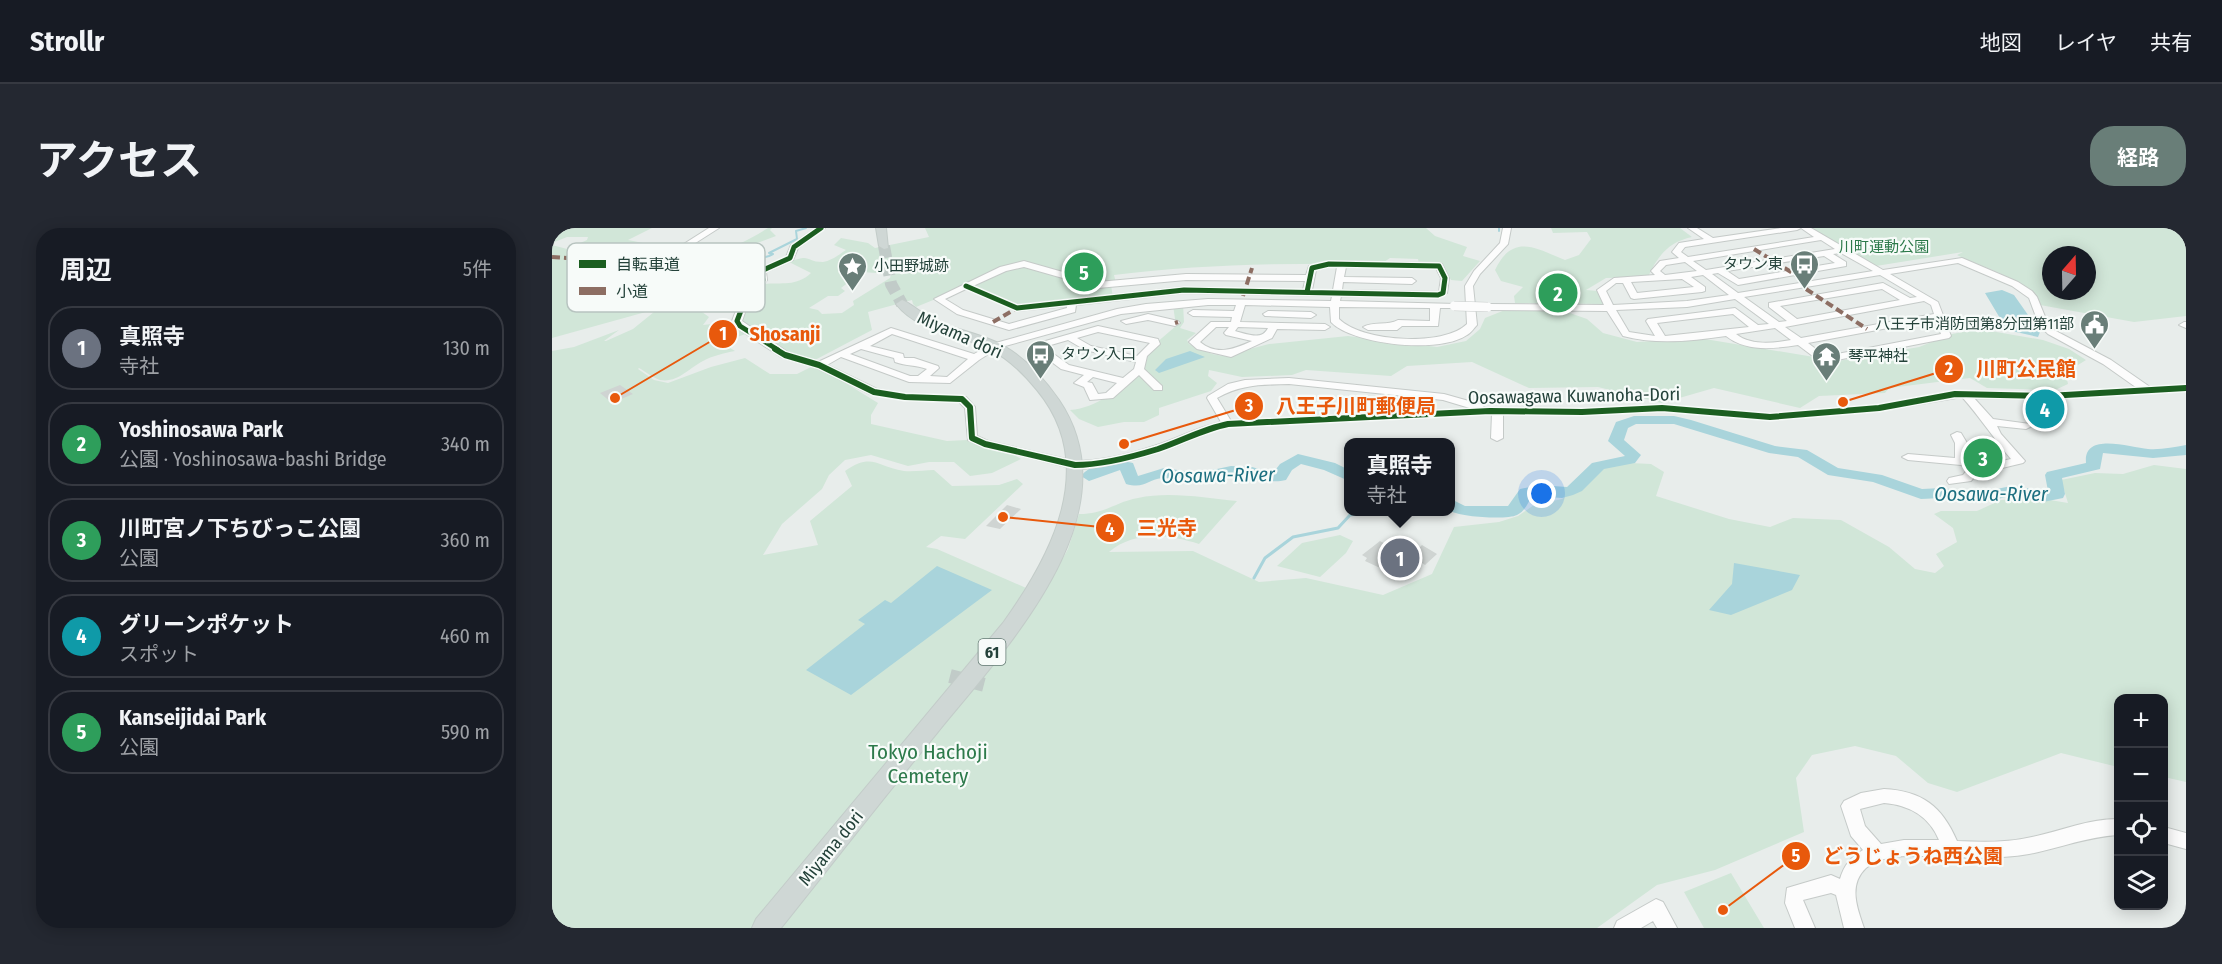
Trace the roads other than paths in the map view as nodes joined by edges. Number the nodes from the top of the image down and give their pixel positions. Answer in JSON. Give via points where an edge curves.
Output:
{"nodes":[{"id":1,"x":715,"y":228,"type":"edge"},
{"id":2,"x":821,"y":228,"type":"edge"},
{"id":3,"x":881,"y":228,"type":"edge"},
{"id":4,"x":1507,"y":228,"type":"edge"},
{"id":5,"x":1692,"y":228,"type":"edge"},
{"id":6,"x":1723,"y":228,"type":"edge"},
{"id":7,"x":1797,"y":228,"type":"edge"},
{"id":8,"x":1805,"y":228,"type":"edge"},
{"id":9,"x":1737,"y":237,"type":"junction"},
{"id":10,"x":1821,"y":238,"type":"junction"},
{"id":11,"x":1712,"y":241,"type":"junction"},
{"id":12,"x":690,"y":243,"type":"edge"},
{"id":13,"x":884,"y":246,"type":"tunnel mouth"},
{"id":14,"x":1754,"y":249,"type":"junction"},
{"id":15,"x":1843,"y":250,"type":"junction"},
{"id":16,"x":1826,"y":253,"type":"junction"},
{"id":17,"x":1685,"y":260,"type":"junction"},
{"id":18,"x":1342,"y":264,"type":"junction"},
{"id":19,"x":1412,"y":266,"type":"junction"},
{"id":20,"x":765,"y":269,"type":"edge"},
{"id":21,"x":1719,"y":270,"type":"junction"},
{"id":22,"x":1703,"y":273,"type":"junction"},
{"id":23,"x":1882,"y":273,"type":"junction"},
{"id":24,"x":1684,"y":276,"type":"junction"},
{"id":25,"x":1186,"y":277,"type":"junction"},
{"id":26,"x":1310,"y":278,"type":"junction"},
{"id":27,"x":1664,"y":278,"type":"junction"},
{"id":28,"x":1340,"y":279,"type":"junction"},
{"id":29,"x":1412,"y":280,"type":"junction"},
{"id":30,"x":1626,"y":281,"type":"junction"},
{"id":31,"x":966,"y":286,"type":"junction"},
{"id":32,"x":1184,"y":290,"type":"junction"},
{"id":33,"x":1307,"y":292,"type":"junction"},
{"id":34,"x":1338,"y":293,"type":"junction"},
{"id":35,"x":1412,"y":295,"type":"junction"},
{"id":36,"x":1738,"y":297,"type":"junction"},
{"id":37,"x":1926,"y":298,"type":"junction"},
{"id":38,"x":1115,"y":299,"type":"junction"},
{"id":39,"x":1908,"y":301,"type":"junction"},
{"id":40,"x":1072,"y":303,"type":"junction"},
{"id":41,"x":1241,"y":303,"type":"junction"},
{"id":42,"x":902,"y":304,"type":"tunnel mouth"},
{"id":43,"x":1336,"y":305,"type":"junction"},
{"id":44,"x":1435,"y":306,"type":"junction"},
{"id":45,"x":1611,"y":308,"type":"junction"},
{"id":46,"x":1120,"y":311,"type":"junction"},
{"id":47,"x":740,"y":312,"type":"edge"},
{"id":48,"x":1193,"y":313,"type":"dead end"},
{"id":49,"x":1237,"y":314,"type":"junction"},
{"id":50,"x":1939,"y":316,"type":"junction"},
{"id":51,"x":1126,"y":321,"type":"junction"},
{"id":52,"x":1794,"y":321,"type":"junction"},
{"id":53,"x":1175,"y":323,"type":"dead end"},
{"id":54,"x":1775,"y":324,"type":"junction"},
{"id":55,"x":1234,"y":325,"type":"junction"},
{"id":56,"x":1270,"y":326,"type":"junction"},
{"id":57,"x":1309,"y":326,"type":"junction"},
{"id":58,"x":1324,"y":327,"type":"dead end"},
{"id":59,"x":1368,"y":327,"type":"dead end"},
{"id":60,"x":1756,"y":328,"type":"junction"},
{"id":61,"x":1867,"y":329,"type":"junction"},
{"id":62,"x":1120,"y":332,"type":"junction"},
{"id":63,"x":1728,"y":333,"type":"junction"},
{"id":64,"x":1069,"y":337,"type":"junction"},
{"id":65,"x":1258,"y":339,"type":"junction"},
{"id":66,"x":1662,"y":339,"type":"junction"},
{"id":67,"x":1798,"y":341,"type":"junction"},
{"id":68,"x":995,"y":346,"type":"junction"},
{"id":69,"x":1892,"y":346,"type":"junction"},
{"id":70,"x":863,"y":347,"type":"junction"},
{"id":71,"x":841,"y":354,"type":"junction"},
{"id":72,"x":975,"y":358,"type":"junction"},
{"id":73,"x":819,"y":365,"type":"junction"},
{"id":74,"x":1140,"y":365,"type":"junction"},
{"id":75,"x":1091,"y":374,"type":"junction"},
{"id":76,"x":920,"y":380,"type":"junction"},
{"id":77,"x":1125,"y":382,"type":"junction"},
{"id":78,"x":1158,"y":388,"type":"dead end"},
{"id":79,"x":2186,"y":388,"type":"edge"},
{"id":80,"x":2146,"y":389,"type":"junction"},
{"id":81,"x":1965,"y":393,"type":"junction"},
{"id":82,"x":1494,"y":411,"type":"junction"},
{"id":83,"x":1990,"y":422,"type":"junction"},
{"id":84,"x":1228,"y":424,"type":"junction"},
{"id":85,"x":2026,"y":426,"type":"dead end"},
{"id":86,"x":1957,"y":435,"type":"dead end"},
{"id":87,"x":1497,"y":438,"type":"dead end"},
{"id":88,"x":1908,"y":457,"type":"dead end"},
{"id":89,"x":1964,"y":462,"type":"junction"},
{"id":90,"x":1076,"y":465,"type":"junction"},
{"id":91,"x":1976,"y":471,"type":"junction"},
{"id":92,"x":1953,"y":481,"type":"dead end"},
{"id":93,"x":2114,"y":828,"type":"edge"},
{"id":94,"x":2168,"y":836,"type":"edge"},
{"id":95,"x":2186,"y":841,"type":"edge"},
{"id":96,"x":1951,"y":849,"type":"junction"},
{"id":97,"x":1877,"y":852,"type":"junction"},
{"id":98,"x":1845,"y":889,"type":"junction"},
{"id":99,"x":765,"y":928,"type":"edge"},
{"id":100,"x":1624,"y":928,"type":"edge"},
{"id":101,"x":1667,"y":928,"type":"edge"},
{"id":102,"x":1805,"y":928,"type":"edge"},
{"id":103,"x":1854,"y":928,"type":"edge"}],
"edges":[{"from":1,"to":12,"type":"street"},
{"from":2,"to":20,"type":"street","via":[[794,247],[789,258]]},
{"from":3,"to":13,"type":"main road"},
{"from":4,"to":43,"type":"street","via":[[1504,244],[1469,286],[1472,326],[1463,336],[1438,342],[1360,335],[1337,324]]},
{"from":5,"to":11,"type":"street"},
{"from":6,"to":9,"type":"street"},
{"from":7,"to":9,"type":"street"},
{"from":8,"to":10,"type":"street"},
{"from":9,"to":11,"type":"street"},
{"from":9,"to":14,"type":"street"},
{"from":10,"to":14,"type":"street"},
{"from":10,"to":15,"type":"street"},
{"from":11,"to":17,"type":"street","via":[[1682,245],[1676,252]]},
{"from":14,"to":17,"type":"street"},
{"from":15,"to":16,"type":"street"},
{"from":15,"to":23,"type":"street"},
{"from":16,"to":21,"type":"street"},
{"from":16,"to":21,"type":"street","via":[[1843,264],[1738,282]]},
{"from":17,"to":22,"type":"street"},
{"from":17,"to":27,"type":"street","via":[[1663,263],[1655,271]]},
{"from":18,"to":19,"type":"street"},
{"from":18,"to":26,"type":"street","via":[[1312,268]]},
{"from":18,"to":28,"type":"street"},
{"from":19,"to":29,"type":"street"},
{"from":19,"to":35,"type":"street","via":[[1439,266],[1445,278],[1443,293]]},
{"from":21,"to":22,"type":"street"},
{"from":22,"to":24,"type":"street"},
{"from":22,"to":36,"type":"street"},
{"from":23,"to":36,"type":"street"},
{"from":23,"to":37,"type":"street"},
{"from":23,"to":80,"type":"street","via":[[1959,260],[2015,284],[2033,297],[2044,325],[2051,332],[2107,362]]},
{"from":24,"to":27,"type":"street"},
{"from":24,"to":30,"type":"street","via":[[1702,289],[1634,296]]},
{"from":25,"to":26,"type":"street"},
{"from":25,"to":31,"type":"street","via":[[1098,285],[1024,264]]},
{"from":25,"to":32,"type":"street"},
{"from":26,"to":33,"type":"street"},
{"from":27,"to":30,"type":"street"},
{"from":28,"to":29,"type":"street"},
{"from":28,"to":34,"type":"street"},
{"from":29,"to":35,"type":"street"},
{"from":30,"to":45,"type":"street","via":[[1614,281],[1601,290]]},
{"from":31,"to":40,"type":"street","via":[[1017,308]]},
{"from":31,"to":40,"type":"street","via":[[938,299],[960,312],[1009,327],[1069,312]]},
{"from":32,"to":33,"type":"street"},
{"from":32,"to":38,"type":"street"},
{"from":33,"to":34,"type":"street"},
{"from":34,"to":35,"type":"street"},
{"from":34,"to":43,"type":"street"},
{"from":36,"to":45,"type":"street"},
{"from":36,"to":54,"type":"street"},
{"from":37,"to":39,"type":"street"},
{"from":37,"to":50,"type":"street","via":[[1935,304]]},
{"from":38,"to":40,"type":"street"},
{"from":38,"to":46,"type":"street"},
{"from":39,"to":52,"type":"street"},
{"from":39,"to":52,"type":"street","via":[[1883,286],[1772,305]]},
{"from":41,"to":43,"type":"street"},
{"from":41,"to":46,"type":"street","via":[[1186,302]]},
{"from":41,"to":49,"type":"street"},
{"from":42,"to":68,"type":"main road","name":"Miyama dori","number":"61","via":[[926,322]]},
{"from":43,"to":44,"type":"street"},
{"from":44,"to":45,"type":"street","bridge":true},
{"from":44,"to":59,"type":"street","via":[[1435,324]]},
{"from":45,"to":66,"type":"street","via":[[1626,334],[1639,339]]},
{"from":46,"to":51,"type":"street"},
{"from":46,"to":68,"type":"street"},
{"from":47,"to":73,"type":"street","via":[[737,321],[748,333],[785,355]]},
{"from":48,"to":49,"type":"street"},
{"from":49,"to":55,"type":"street"},
{"from":50,"to":61,"type":"street"},
{"from":50,"to":69,"type":"street","via":[[1946,336]]},
{"from":51,"to":53,"type":"street","via":[[1148,317]]},
{"from":51,"to":62,"type":"street","via":[[1128,326]]},
{"from":52,"to":54,"type":"street"},
{"from":54,"to":60,"type":"street"},
{"from":54,"to":67,"type":"street"},
{"from":55,"to":56,"type":"street"},
{"from":55,"to":65,"type":"street","via":[[1228,333]]},
{"from":55,"to":65,"type":"street","via":[[1214,324],[1194,342],[1223,354],[1248,348]]},
{"from":56,"to":57,"type":"street"},
{"from":56,"to":57,"type":"street","via":[[1268,313],[1312,314]]},
{"from":56,"to":65,"type":"street","via":[[1269,336]]},
{"from":57,"to":58,"type":"street"},
{"from":60,"to":63,"type":"street"},
{"from":60,"to":66,"type":"street","via":[[1735,311],[1651,321]]},
{"from":61,"to":67,"type":"street"},
{"from":61,"to":69,"type":"street"},
{"from":62,"to":64,"type":"street","via":[[1098,328]]},
{"from":62,"to":74,"type":"street","via":[[1155,341],[1142,355]]},
{"from":63,"to":66,"type":"street"},
{"from":63,"to":67,"type":"street","via":[[1738,341],[1770,347]]},
{"from":64,"to":74,"type":"street","via":[[1088,348]]},
{"from":64,"to":75,"type":"street","via":[[1038,348],[1065,367]]},
{"from":67,"to":69,"type":"street","via":[[1818,355],[1832,358]]},
{"from":68,"to":72,"type":"street"},
{"from":68,"to":90,"type":"main road","name":"Miyama dori","number":"61","via":[[1049,396],[1068,429]]},
{"from":70,"to":71,"type":"street"},
{"from":70,"to":72,"type":"street","via":[[891,331]]},
{"from":70,"to":76,"type":"street","via":[[934,368]]},
{"from":71,"to":73,"type":"street"},
{"from":71,"to":76,"type":"street"},
{"from":72,"to":76,"type":"street","via":[[950,380]]},
{"from":73,"to":90,"type":"street","via":[[874,392],[962,399],[970,407],[972,438]]},
{"from":74,"to":77,"type":"street"},
{"from":74,"to":78,"type":"street"},
{"from":75,"to":77,"type":"street"},
{"from":75,"to":77,"type":"street","via":[[1079,383],[1088,385],[1094,398],[1109,396]]},
{"from":79,"to":80,"type":"street","name":"Oosawagawa Kuwanoha-Dori"},
{"from":80,"to":81,"type":"street","name":"Oosawagawa Kuwanoha-Dori","via":[[2069,396]]},
{"from":81,"to":82,"type":"street","name":"Oosawagawa Kuwanoha-Dori","via":[[1863,410],[1770,417],[1677,408]]},
{"from":81,"to":83,"type":"street"},
{"from":82,"to":84,"type":"street","name":"Oosawagawa Kuwanoha-Dori"},
{"from":82,"to":84,"type":"street","via":[[1444,397],[1271,381],[1232,386],[1213,396]]},
{"from":82,"to":87,"type":"street"},
{"from":83,"to":85,"type":"street"},
{"from":83,"to":91,"type":"street","via":[[2019,461]]},
{"from":84,"to":90,"type":"street","name":"Oosawagawa Kuwanoha-Dori","via":[[1139,454]]},
{"from":86,"to":89,"type":"street"},
{"from":88,"to":89,"type":"street"},
{"from":89,"to":91,"type":"street"},
{"from":90,"to":99,"type":"main road","name":"Miyama dori","number":"61","via":[[1070,514],[1061,539],[1024,608]]},
{"from":91,"to":92,"type":"street"},
{"from":93,"to":96,"type":"street","via":[[2090,830],[2017,848]]},
{"from":94,"to":95,"type":"street"},
{"from":96,"to":97,"type":"street","via":[[1896,847]]},
{"from":96,"to":97,"type":"street","via":[[1937,820],[1903,796],[1861,799],[1850,806],[1857,830]]},
{"from":97,"to":98,"type":"street","via":[[1850,872]]},
{"from":98,"to":102,"type":"street","via":[[1831,884],[1794,894]]},
{"from":98,"to":103,"type":"street"},
{"from":100,"to":101,"type":"street","via":[[1656,908]]}]}
